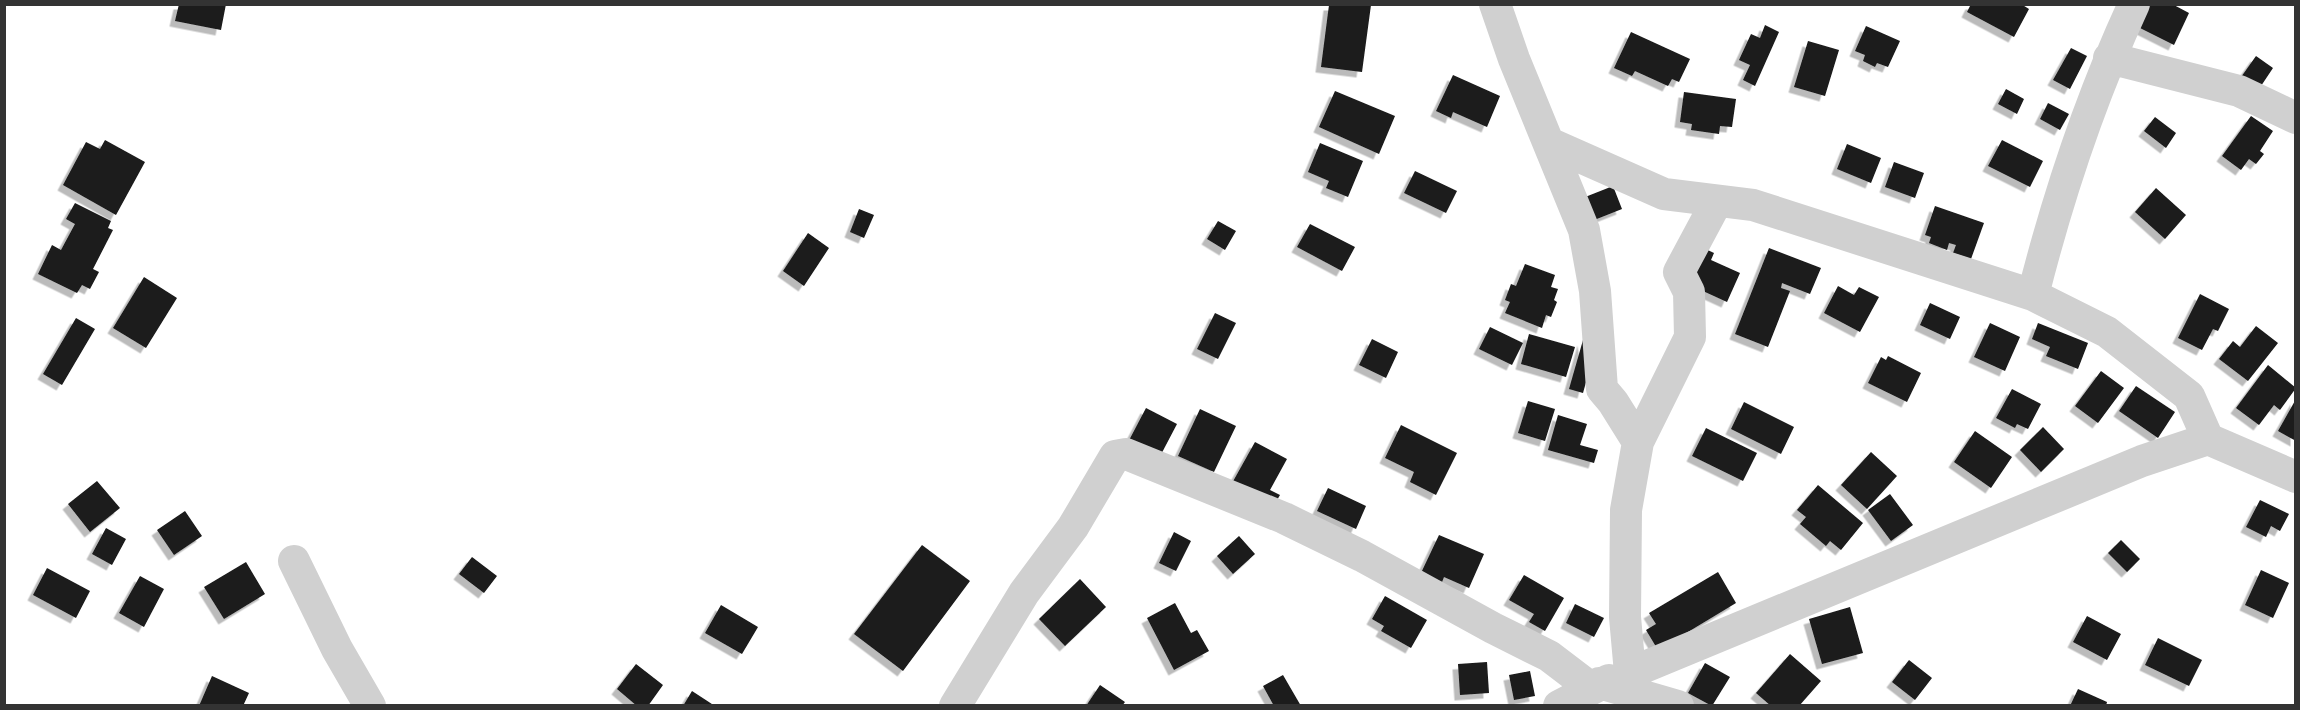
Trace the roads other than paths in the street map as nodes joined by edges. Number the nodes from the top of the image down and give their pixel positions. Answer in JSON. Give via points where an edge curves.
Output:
{"nodes":[{"id":1,"x":1495,"y":4,"type":"edge"},
{"id":2,"x":2134,"y":4,"type":"edge"},
{"id":3,"x":2109,"y":58,"type":"junction"},
{"id":4,"x":2295,"y":118,"type":"edge"},
{"id":5,"x":1551,"y":144,"type":"junction"},
{"id":6,"x":1716,"y":201,"type":"junction"},
{"id":7,"x":2033,"y":295,"type":"junction"},
{"id":8,"x":2208,"y":439,"type":"junction"},
{"id":9,"x":1638,"y":442,"type":"junction"},
{"id":10,"x":2295,"y":477,"type":"edge"},
{"id":11,"x":294,"y":561,"type":"dead end"},
{"id":12,"x":1630,"y":673,"type":"junction"},
{"id":13,"x":1595,"y":686,"type":"junction"},
{"id":14,"x":370,"y":705,"type":"edge"},
{"id":15,"x":955,"y":705,"type":"edge"},
{"id":16,"x":1559,"y":705,"type":"edge"},
{"id":17,"x":1678,"y":705,"type":"edge"}],
"edges":[{"from":1,"to":5,"type":"street"},
{"from":2,"to":3,"type":"street"},
{"from":3,"to":4,"type":"street","via":[[2239,91]]},
{"from":3,"to":7,"type":"street"},
{"from":5,"to":6,"type":"street","via":[[1664,194]]},
{"from":5,"to":9,"type":"street","via":[[1584,230],[1595,291],[1602,389]]},
{"from":6,"to":7,"type":"street","via":[[1753,206]]},
{"from":6,"to":9,"type":"street","via":[[1679,272],[1689,292],[1690,337]]},
{"from":7,"to":8,"type":"street","via":[[2107,332],[2189,396]]},
{"from":8,"to":10,"type":"street"},
{"from":8,"to":12,"type":"street","via":[[2142,461]]},
{"from":9,"to":12,"type":"street","via":[[1626,510],[1625,617]]},
{"from":11,"to":14,"type":"street","via":[[337,649]]},
{"from":12,"to":13,"type":"street"},
{"from":13,"to":15,"type":"street","via":[[1549,656],[1362,556],[1284,518],[1126,454],[1115,456],[1073,527],[1024,593]]},
{"from":13,"to":16,"type":"street"},
{"from":13,"to":17,"type":"street"}]}
